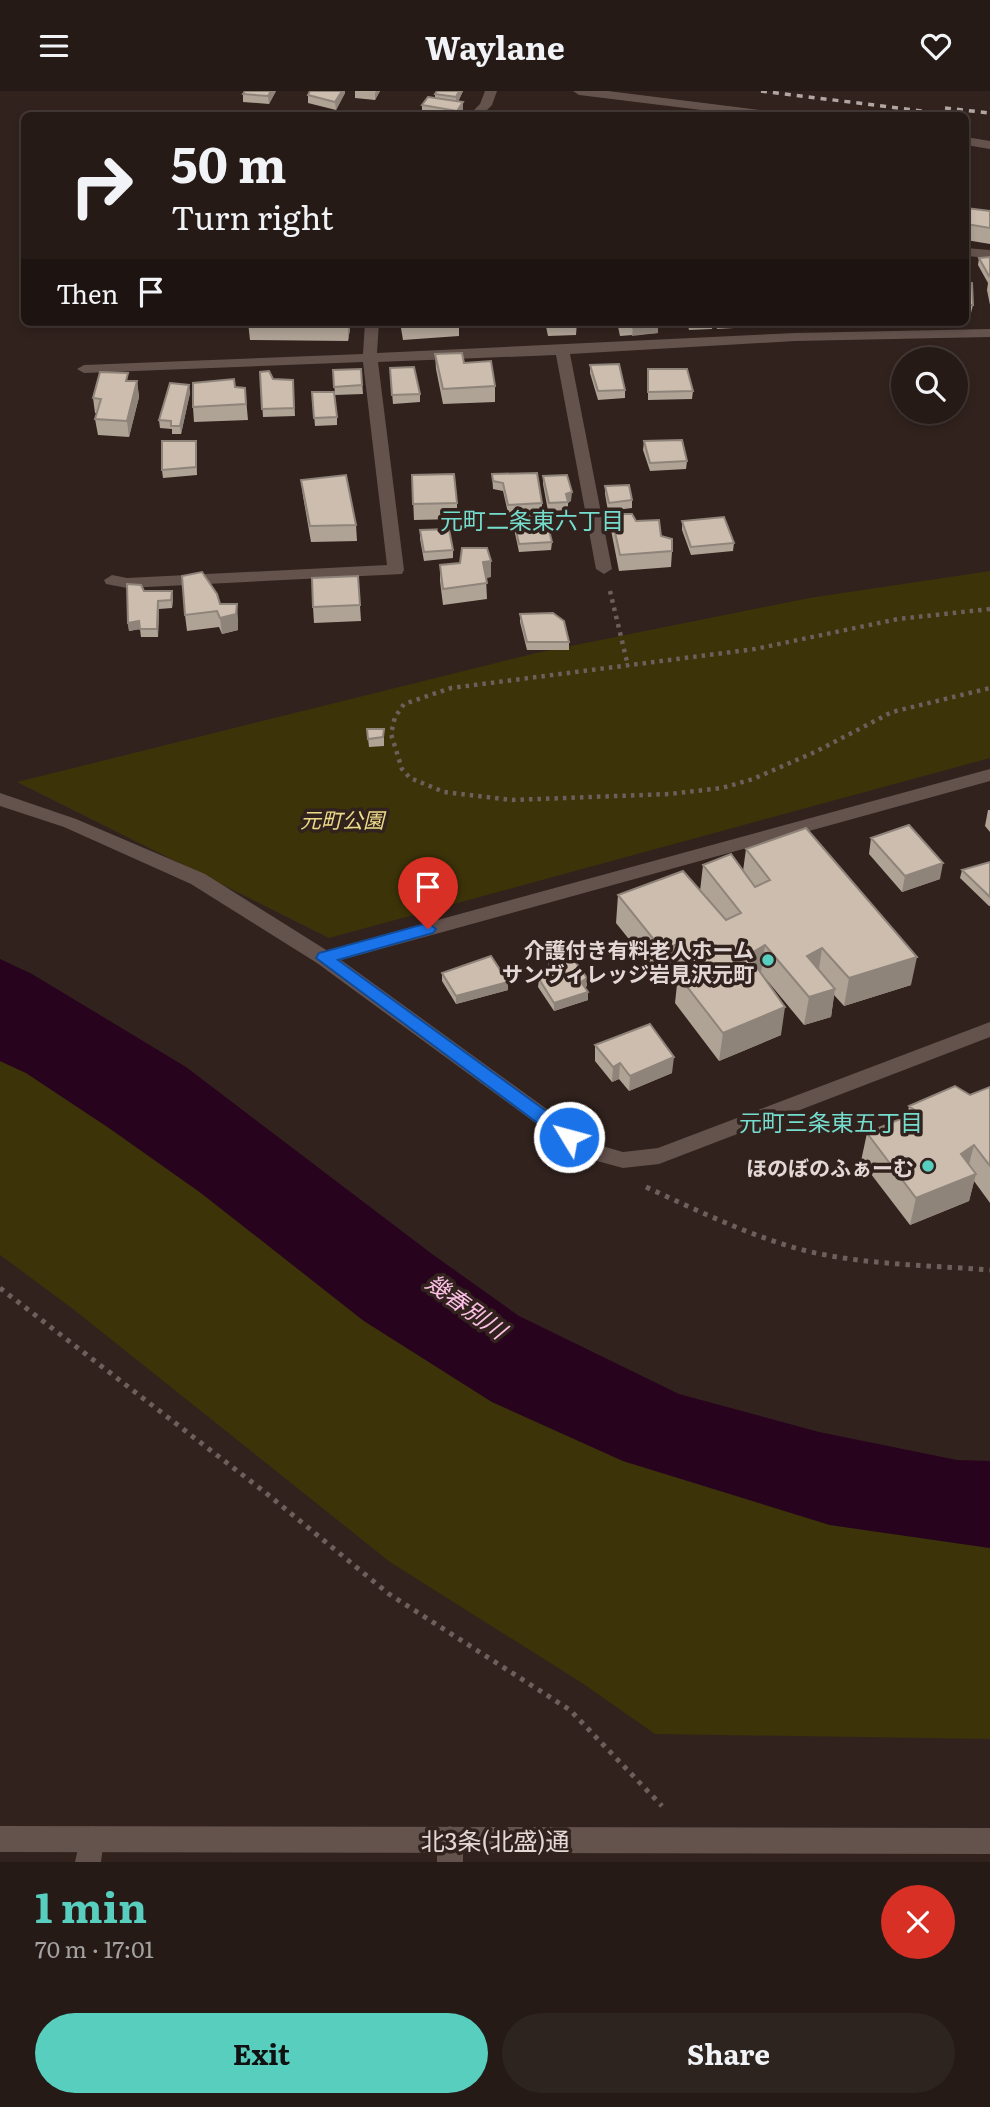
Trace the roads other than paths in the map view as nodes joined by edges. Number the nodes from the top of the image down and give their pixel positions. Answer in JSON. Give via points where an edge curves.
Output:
{"nodes":[{"id":1,"x":491,"y":91,"type":"edge"},
{"id":2,"x":579,"y":91,"type":"edge"},
{"id":3,"x":478,"y":112,"type":"edge"},
{"id":4,"x":744,"y":112,"type":"edge"},
{"id":5,"x":969,"y":142,"type":"edge"},
{"id":6,"x":990,"y":145,"type":"edge"},
{"id":7,"x":969,"y":251,"type":"edge"},
{"id":8,"x":990,"y":254,"type":"edge"},
{"id":9,"x":372,"y":326,"type":"edge"},
{"id":10,"x":990,"y":333,"type":"edge"},
{"id":11,"x":562,"y":350,"type":"junction"},
{"id":12,"x":370,"y":358,"type":"junction"},
{"id":13,"x":84,"y":369,"type":"dead end"},
{"id":14,"x":604,"y":569,"type":"road end"},
{"id":15,"x":112,"y":580,"type":"dead end"},
{"id":16,"x":990,"y":775,"type":"edge"},
{"id":17,"x":0,"y":799,"type":"edge"},
{"id":18,"x":324,"y":958,"type":"junction"},
{"id":19,"x":990,"y":1029,"type":"edge"},
{"id":20,"x":0,"y":1839,"type":"edge"},
{"id":21,"x":990,"y":1841,"type":"edge"},
{"id":22,"x":89,"y":1850,"type":"edge"},
{"id":23,"x":450,"y":1851,"type":"edge"}],
"edges":[{"from":1,"to":3,"type":"street"},
{"from":2,"to":4,"type":"street"},
{"from":5,"to":6,"type":"street"},
{"from":7,"to":8,"type":"street"},
{"from":9,"to":12,"type":"street"},
{"from":10,"to":11,"type":"street","via":[[795,337]]},
{"from":11,"to":12,"type":"street"},
{"from":11,"to":14,"type":"street"},
{"from":12,"to":13,"type":"street"},
{"from":12,"to":15,"type":"street","via":[[396,571]]},
{"from":16,"to":18,"type":"street"},
{"from":17,"to":18,"type":"street","via":[[70,823],[198,879]]},
{"from":18,"to":19,"type":"street","via":[[589,1151],[623,1160],[659,1156]]},
{"from":20,"to":22,"type":"street","name":"北3条(北盛)通"},
{"from":21,"to":23,"type":"street","name":"北3条(北盛)通","via":[[693,1839]]},
{"from":22,"to":23,"type":"street","name":"北3条(北盛)通"}]}
